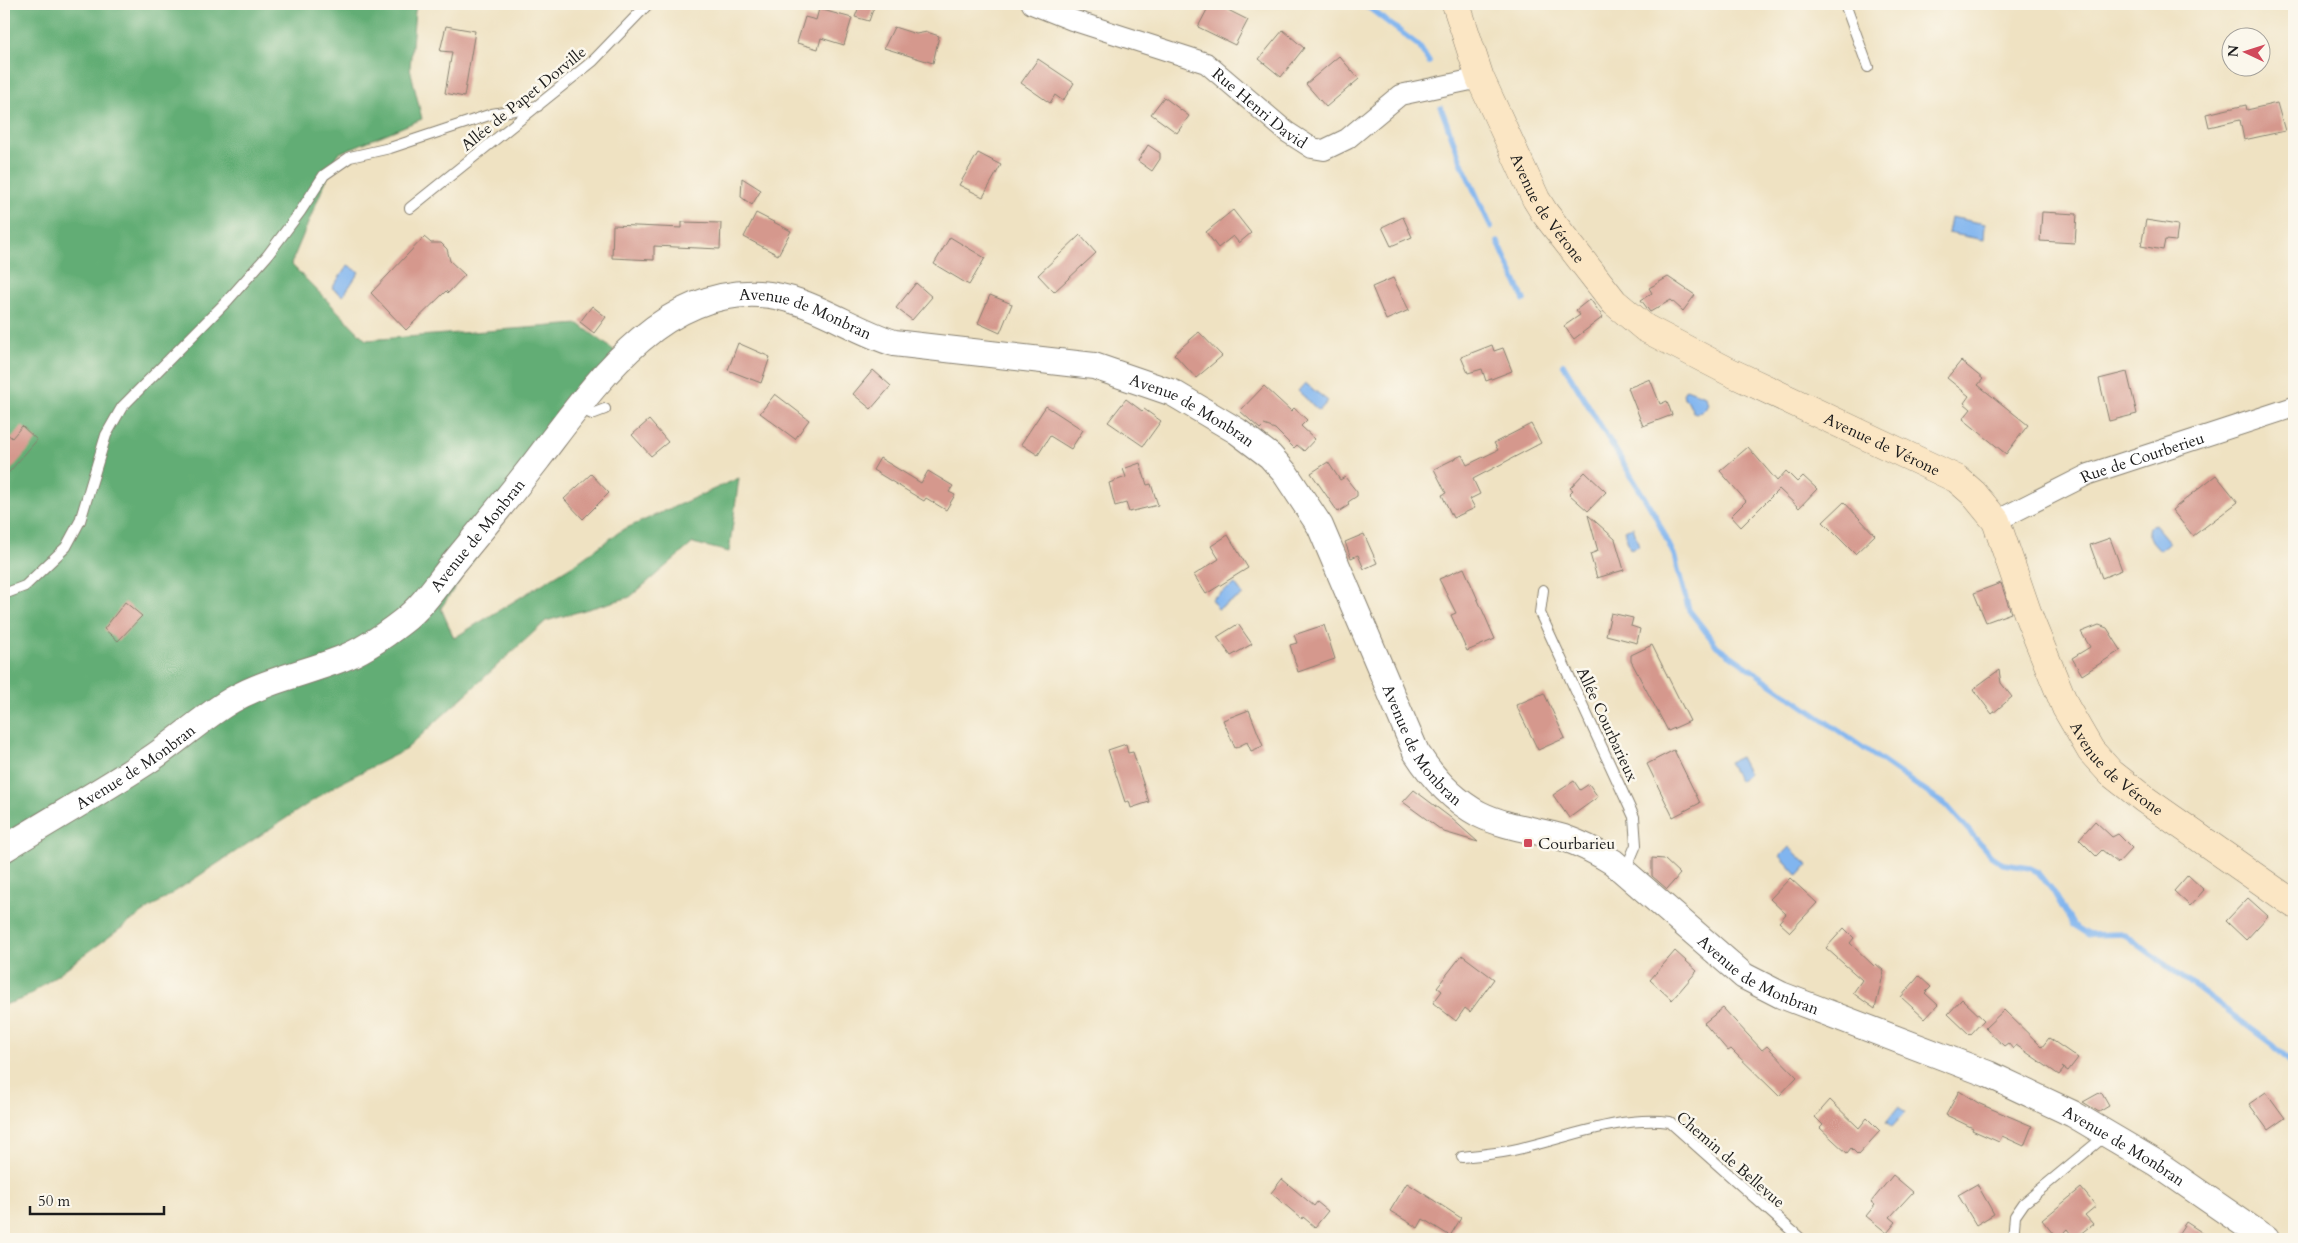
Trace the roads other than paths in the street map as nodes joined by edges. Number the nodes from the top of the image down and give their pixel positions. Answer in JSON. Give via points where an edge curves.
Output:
{"nodes":[{"id":1,"x":648,"y":4,"type":"edge"},
{"id":2,"x":1032,"y":4,"type":"edge"},
{"id":3,"x":1456,"y":4,"type":"edge"},
{"id":4,"x":1845,"y":4,"type":"edge"},
{"id":5,"x":1868,"y":67,"type":"dead end"},
{"id":6,"x":1480,"y":78,"type":"junction"},
{"id":7,"x":538,"y":106,"type":"junction"},
{"id":8,"x":410,"y":208,"type":"dead end"},
{"id":9,"x":578,"y":407,"type":"junction"},
{"id":10,"x":2294,"y":407,"type":"edge"},
{"id":11,"x":604,"y":409,"type":"dead end"},
{"id":12,"x":1996,"y":521,"type":"junction"},
{"id":13,"x":1543,"y":590,"type":"dead end"},
{"id":14,"x":4,"y":594,"type":"edge"},
{"id":15,"x":4,"y":849,"type":"edge"},
{"id":16,"x":1625,"y":872,"type":"junction"},
{"id":17,"x":2294,"y":904,"type":"edge"},
{"id":18,"x":2108,"y":1134,"type":"junction"},
{"id":19,"x":1462,"y":1157,"type":"dead end"},
{"id":20,"x":1801,"y":1239,"type":"edge"},
{"id":21,"x":2013,"y":1239,"type":"edge"},
{"id":22,"x":2266,"y":1239,"type":"edge"}],
"edges":[{"from":1,"to":7,"type":"lane","name":"Allée de Papet Dorville","via":[[593,61]]},
{"from":2,"to":6,"type":"street","name":"Rue Henri David","via":[[1206,63],[1287,132],[1312,148],[1324,150],[1348,139],[1400,95]]},
{"from":3,"to":6,"type":"main road","name":"Avenue de Vérone"},
{"from":4,"to":5,"type":"lane"},
{"from":6,"to":12,"type":"main road","name":"Avenue de Vérone","via":[[1544,212],[1614,302],[1645,328],[1728,371],[1957,479]]},
{"from":7,"to":8,"type":"lane","name":"Allée de Papet Dorville"},
{"from":7,"to":14,"type":"lane","via":[[492,114],[390,148],[350,157],[324,174],[267,256],[122,407],[106,435],[80,521],[66,547],[25,586]]},
{"from":9,"to":11,"type":"lane","via":[[592,414]]},
{"from":9,"to":15,"type":"street","name":"Avenue de Monbran","via":[[404,621],[341,659],[232,700],[148,762]]},
{"from":9,"to":16,"type":"street","name":"Avenue de Monbran","via":[[631,347],[668,320],[696,304],[720,297],[759,294],[796,301],[873,337],[894,343],[1094,366],[1173,393],[1237,431],[1270,456],[1284,473],[1320,526],[1416,752],[1436,778],[1460,802],[1480,814],[1585,846]]},
{"from":10,"to":12,"type":"street","name":"Rue de Courberieu","via":[[2089,474]]},
{"from":12,"to":17,"type":"main road","name":"Avenue de Vérone","via":[[2030,620],[2066,708],[2091,751],[2111,773],[2144,799]]},
{"from":13,"to":16,"type":"lane","name":"Allée Courbarieux","via":[[1540,613],[1634,817],[1636,845]]},
{"from":16,"to":18,"type":"street","name":"Avenue de Monbran","via":[[1744,976],[1780,994],[1988,1074]]},
{"from":18,"to":21,"type":"lane","via":[[2024,1203],[2015,1216]]},
{"from":18,"to":22,"type":"street","name":"Avenue de Monbran"},
{"from":19,"to":20,"type":"lane","name":"Chemin de Bellevue","via":[[1508,1151],[1576,1132],[1651,1120],[1670,1122]]}]}
